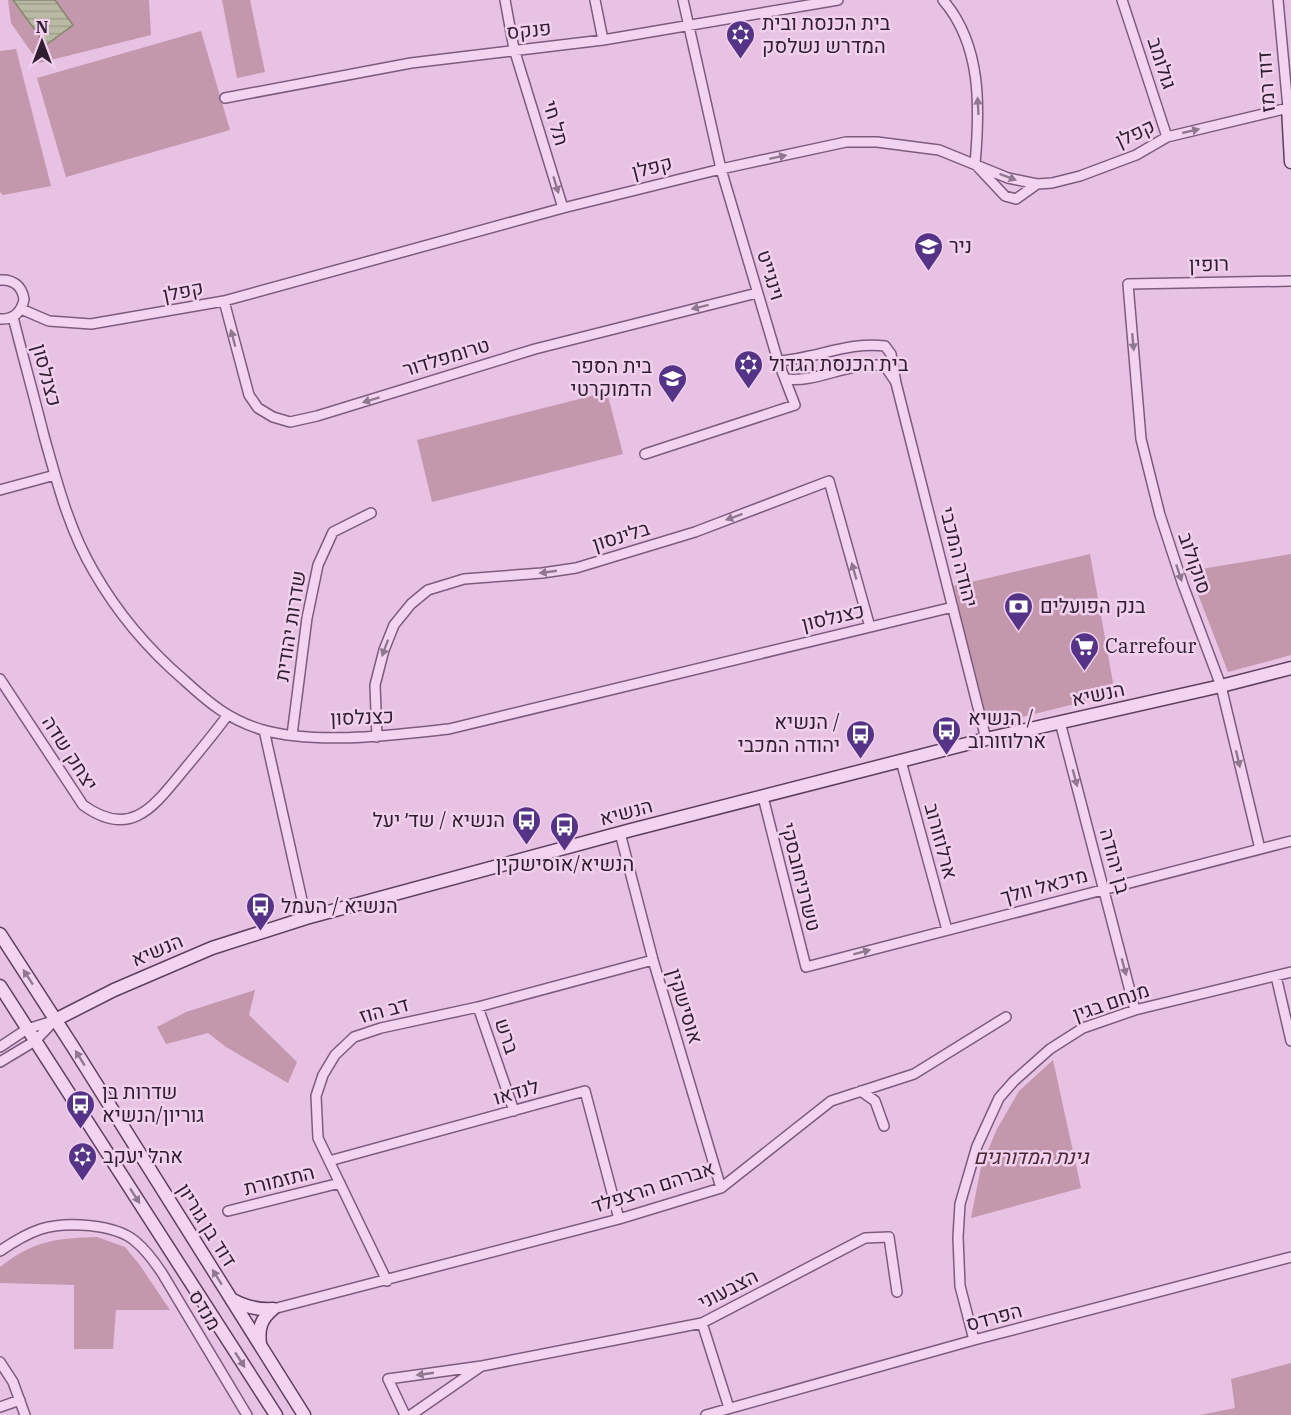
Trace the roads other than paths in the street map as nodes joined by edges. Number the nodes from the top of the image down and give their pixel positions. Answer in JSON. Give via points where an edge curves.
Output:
{"nodes":[{"id":1,"x":505,"y":0,"type":"edge"},
{"id":2,"x":595,"y":0,"type":"edge"},
{"id":3,"x":683,"y":0,"type":"edge"},
{"id":4,"x":838,"y":0,"type":"edge"},
{"id":5,"x":943,"y":0,"type":"edge"},
{"id":6,"x":1122,"y":0,"type":"edge"},
{"id":7,"x":1278,"y":0,"type":"edge"},
{"id":8,"x":687,"y":26,"type":"junction"},
{"id":9,"x":603,"y":40,"type":"junction"},
{"id":10,"x":514,"y":49,"type":"junction"},
{"id":11,"x":225,"y":98,"type":"dead end"},
{"id":12,"x":1290,"y":108,"type":"edge"},
{"id":13,"x":1167,"y":137,"type":"junction"},
{"id":14,"x":1291,"y":162,"type":"edge"},
{"id":15,"x":975,"y":164,"type":"junction"},
{"id":16,"x":720,"y":169,"type":"junction"},
{"id":17,"x":1037,"y":184,"type":"junction"},
{"id":18,"x":563,"y":208,"type":"junction"},
{"id":19,"x":0,"y":280,"type":"edge"},
{"id":20,"x":1291,"y":281,"type":"edge"},
{"id":21,"x":1128,"y":284,"type":"joint"},
{"id":22,"x":757,"y":293,"type":"junction"},
{"id":23,"x":224,"y":302,"type":"junction"},
{"id":24,"x":21,"y":309,"type":"junction"},
{"id":25,"x":13,"y":317,"type":"junction"},
{"id":26,"x":0,"y":319,"type":"edge"},
{"id":27,"x":778,"y":361,"type":"junction"},
{"id":28,"x":786,"y":379,"type":"junction"},
{"id":29,"x":896,"y":383,"type":"junction"},
{"id":30,"x":645,"y":454,"type":"dead end"},
{"id":31,"x":55,"y":476,"type":"junction"},
{"id":32,"x":0,"y":490,"type":"edge"},
{"id":33,"x":371,"y":513,"type":"dead end"},
{"id":34,"x":953,"y":607,"type":"junction"},
{"id":35,"x":870,"y":627,"type":"junction"},
{"id":36,"x":1291,"y":668,"type":"edge"},
{"id":37,"x":0,"y":679,"type":"edge"},
{"id":38,"x":1221,"y":687,"type":"junction"},
{"id":39,"x":227,"y":716,"type":"junction"},
{"id":40,"x":1060,"y":722,"type":"junction"},
{"id":41,"x":264,"y":730,"type":"junction"},
{"id":42,"x":292,"y":735,"type":"junction"},
{"id":43,"x":377,"y":737,"type":"junction"},
{"id":44,"x":986,"y":740,"type":"junction"},
{"id":45,"x":901,"y":761,"type":"junction"},
{"id":46,"x":762,"y":797,"type":"junction"},
{"id":47,"x":620,"y":833,"type":"junction"},
{"id":48,"x":1291,"y":841,"type":"edge"},
{"id":49,"x":1260,"y":849,"type":"junction"},
{"id":50,"x":1104,"y":889,"type":"junction"},
{"id":51,"x":306,"y":918,"type":"junction"},
{"id":52,"x":947,"y":930,"type":"junction"},
{"id":53,"x":0,"y":934,"type":"edge"},
{"id":54,"x":653,"y":960,"type":"junction"},
{"id":55,"x":806,"y":967,"type":"joint"},
{"id":56,"x":1291,"y":972,"type":"edge"},
{"id":57,"x":1276,"y":976,"type":"junction"},
{"id":58,"x":0,"y":986,"type":"edge"},
{"id":59,"x":478,"y":1007,"type":"junction"},
{"id":60,"x":1135,"y":1010,"type":"junction"},
{"id":61,"x":1006,"y":1017,"type":"dead end"},
{"id":62,"x":55,"y":1020,"type":"junction"},
{"id":63,"x":27,"y":1029,"type":"junction"},
{"id":64,"x":35,"y":1041,"type":"junction"},
{"id":65,"x":1291,"y":1041,"type":"edge"},
{"id":66,"x":0,"y":1047,"type":"edge"},
{"id":67,"x":0,"y":1062,"type":"edge"},
{"id":68,"x":861,"y":1091,"type":"junction"},
{"id":69,"x":514,"y":1111,"type":"junction"},
{"id":70,"x":884,"y":1126,"type":"dead end"},
{"id":71,"x":329,"y":1161,"type":"junction"},
{"id":72,"x":340,"y":1183,"type":"junction"},
{"id":73,"x":720,"y":1188,"type":"junction"},
{"id":74,"x":228,"y":1211,"type":"dead end"},
{"id":75,"x":619,"y":1219,"type":"junction"},
{"id":76,"x":0,"y":1251,"type":"edge"},
{"id":77,"x":1291,"y":1257,"type":"edge"},
{"id":78,"x":387,"y":1281,"type":"junction"},
{"id":79,"x":897,"y":1292,"type":"dead end"},
{"id":80,"x":230,"y":1299,"type":"junction"},
{"id":81,"x":273,"y":1309,"type":"junction"},
{"id":82,"x":702,"y":1323,"type":"junction"},
{"id":83,"x":974,"y":1340,"type":"junction"},
{"id":84,"x":260,"y":1346,"type":"junction"},
{"id":85,"x":0,"y":1362,"type":"edge"},
{"id":86,"x":482,"y":1366,"type":"junction"},
{"id":87,"x":20,"y":1400,"type":"junction"},
{"id":88,"x":0,"y":1407,"type":"edge"},
{"id":89,"x":729,"y":1408,"type":"junction"},
{"id":90,"x":25,"y":1415,"type":"edge"},
{"id":91,"x":247,"y":1415,"type":"edge"},
{"id":92,"x":276,"y":1415,"type":"edge"},
{"id":93,"x":303,"y":1415,"type":"edge"},
{"id":94,"x":405,"y":1415,"type":"edge"},
{"id":95,"x":411,"y":1415,"type":"edge"},
{"id":96,"x":706,"y":1415,"type":"edge"}],
"edges":[{"from":1,"to":10,"type":"street","name":"תל חי"},
{"from":2,"to":9,"type":"street"},
{"from":3,"to":8,"type":"street","name":"וינגייט"},
{"from":4,"to":8,"type":"street","name":"פנקס"},
{"from":15,"to":5,"type":"street","one_way":true,"via":[[977,81],[969,48]]},
{"from":6,"to":13,"type":"street","name":"גולומב"},
{"from":7,"to":12,"type":"street","name":"דוד רמז"},
{"from":8,"to":9,"type":"street","name":"פנקס"},
{"from":8,"to":16,"type":"street","name":"וינגייט"},
{"from":9,"to":10,"type":"street","name":"פנקס"},
{"from":10,"to":11,"type":"street","name":"פנקס","via":[[411,63]]},
{"from":10,"to":18,"type":"street","name":"תל חי","one_way":true},
{"from":13,"to":12,"type":"street","name":"קפלן","one_way":true},
{"from":12,"to":14,"type":"street","name":"דוד רמז"},
{"from":13,"to":17,"type":"street","name":"קפלן","via":[[1080,176]]},
{"from":16,"to":15,"type":"street","name":"קפלן","one_way":true,"via":[[846,142],[939,150]]},
{"from":15,"to":17,"type":"street","name":"קפלן","one_way":true,"via":[[1008,178]]},
{"from":15,"to":17,"type":"street","via":[[1005,196],[1016,199]]},
{"from":16,"to":18,"type":"street","name":"קפלן"},
{"from":16,"to":22,"type":"street","name":"וינגייט"},
{"from":18,"to":23,"type":"street","name":"קפלן"},
{"from":19,"to":24,"type":"street","via":[[14,282],[21,289]]},
{"from":20,"to":21,"type":"street","name":"רופין"},
{"from":21,"to":38,"type":"street","name":"סוקולוב","one_way":true,"via":[[1141,439],[1160,515]]},
{"from":22,"to":23,"type":"street","name":"טרומפלדור","one_way":true,"via":[[535,349],[290,422],[258,408],[249,394]]},
{"from":22,"to":27,"type":"street","name":"וינגייט"},
{"from":23,"to":24,"type":"street","name":"קפלן","via":[[91,324],[49,321]]},
{"from":24,"to":25,"type":"street"},
{"from":25,"to":26,"type":"street"},
{"from":25,"to":31,"type":"street","name":"כצנלסון"},
{"from":27,"to":28,"type":"street","name":"וינגייט"},
{"from":27,"to":29,"type":"street","name":"יהודה המכבי","via":[[871,344],[885,346],[891,354]]},
{"from":28,"to":29,"type":"street","via":[[876,365],[885,366]]},
{"from":28,"to":30,"type":"street","name":"וינגייט","via":[[795,405]]},
{"from":29,"to":34,"type":"street","name":"יהודה המכבי"},
{"from":31,"to":32,"type":"street"},
{"from":31,"to":39,"type":"street","name":"כצנלסון","via":[[70,522],[94,572],[127,620],[167,665]]},
{"from":33,"to":42,"type":"street","name":"שדרות יהודית","via":[[333,532],[318,565]]},
{"from":34,"to":35,"type":"street","name":"כצנלסון"},
{"from":34,"to":44,"type":"street","name":"יהודה המכבי"},
{"from":35,"to":43,"type":"street","name":"כצנלסון","via":[[449,729]]},
{"from":35,"to":43,"type":"street","name":"בלינסון","one_way":true,"via":[[829,481],[695,532],[576,568],[464,579],[428,590],[394,625],[384,650],[375,685]]},
{"from":36,"to":38,"type":"street","name":"הנשיא"},
{"from":37,"to":39,"type":"street","name":"יצחק שדה","via":[[83,805],[115,820],[131,819],[153,807]]},
{"from":38,"to":40,"type":"street","name":"הנשיא"},
{"from":38,"to":49,"type":"street","name":"סוקולוב","one_way":true},
{"from":39,"to":41,"type":"street","name":"כצנלסון"},
{"from":40,"to":44,"type":"street","name":"הנשיא"},
{"from":40,"to":50,"type":"street","name":"בן יהודה","one_way":true},
{"from":41,"to":42,"type":"street","name":"כצנלסון"},
{"from":41,"to":51,"type":"street"},
{"from":42,"to":43,"type":"street","name":"כצנלסון"},
{"from":44,"to":45,"type":"street","name":"הנשיא"},
{"from":45,"to":46,"type":"street","name":"הנשיא"},
{"from":45,"to":52,"type":"street","name":"ארלוזורוב"},
{"from":46,"to":47,"type":"street","name":"הנשיא"},
{"from":46,"to":55,"type":"street","name":"טשרניחובסקי"},
{"from":47,"to":51,"type":"street","name":"הנשיא"},
{"from":47,"to":54,"type":"street","name":"אוסישקין"},
{"from":48,"to":49,"type":"street","name":"מיכאל וולך"},
{"from":49,"to":50,"type":"street","name":"מיכאל וולך"},
{"from":50,"to":52,"type":"street","name":"מיכאל וולך"},
{"from":50,"to":60,"type":"street","name":"בן יהודה","one_way":true},
{"from":51,"to":62,"type":"street","name":"הנשיא","via":[[212,948]]},
{"from":55,"to":52,"type":"street","name":"מיכאל וולך","one_way":true},
{"from":62,"to":53,"type":"street","name":"דוד בן גוריון","one_way":true},
{"from":54,"to":59,"type":"street","name":"דב הוז"},
{"from":54,"to":73,"type":"street","name":"אוסישקין"},
{"from":56,"to":57,"type":"street","name":"מנחם בגין"},
{"from":57,"to":60,"type":"street","name":"מנחם בגין"},
{"from":57,"to":65,"type":"street"},
{"from":58,"to":63,"type":"street"},
{"from":59,"to":69,"type":"street","name":"ברש"},
{"from":59,"to":71,"type":"street","name":"דב הוז","via":[[354,1037],[335,1055],[322,1075],[316,1096],[318,1138]]},
{"from":60,"to":83,"type":"street","name":"מנחם בגין","via":[[1083,1028],[1050,1049],[999,1098],[977,1146],[960,1204],[960,1286]]},
{"from":61,"to":68,"type":"street","name":"אברהם הרצפלד","via":[[914,1074]]},
{"from":62,"to":63,"type":"street"},
{"from":62,"to":64,"type":"street"},
{"from":80,"to":62,"type":"street","name":"דוד בן גוריון","one_way":true},
{"from":63,"to":64,"type":"street"},
{"from":63,"to":66,"type":"street"},
{"from":64,"to":67,"type":"street"},
{"from":64,"to":92,"type":"street","one_way":true},
{"from":68,"to":70,"type":"street","via":[[875,1101]]},
{"from":68,"to":73,"type":"street","name":"אברהם הרצפלד","via":[[831,1101]]},
{"from":69,"to":71,"type":"street","name":"לנדאו"},
{"from":69,"to":75,"type":"street","name":"לנדאו","via":[[585,1091]]},
{"from":71,"to":72,"type":"street","name":"דב הוז"},
{"from":72,"to":74,"type":"street","name":"התזמורת"},
{"from":72,"to":78,"type":"street","name":"דב הוז"},
{"from":73,"to":75,"type":"street","name":"אברהם הרצפלד"},
{"from":75,"to":78,"type":"street","name":"אברהם הרצפלד"},
{"from":76,"to":91,"type":"street","name":"מנדס","via":[[43,1228],[85,1226],[123,1233],[134,1240],[162,1273]]},
{"from":77,"to":83,"type":"street","name":"הפרדס"},
{"from":78,"to":81,"type":"street","name":"אברהם הרצפלד"},
{"from":79,"to":82,"type":"street","name":"הצבעוני","via":[[889,1237],[865,1238]]},
{"from":80,"to":81,"type":"street","via":[[249,1307]]},
{"from":80,"to":84,"type":"street","name":"דוד בן גוריון"},
{"from":81,"to":84,"type":"street","via":[[261,1323]]},
{"from":82,"to":86,"type":"street","name":"הצבעוני"},
{"from":82,"to":89,"type":"street"},
{"from":83,"to":89,"type":"street","name":"הפרדס"},
{"from":84,"to":93,"type":"street","name":"דוד בן גוריון"},
{"from":85,"to":87,"type":"street"},
{"from":86,"to":94,"type":"street","name":"הצבעוני","one_way":true,"via":[[388,1379]]},
{"from":86,"to":95,"type":"street","name":"הצבעוני"},
{"from":87,"to":88,"type":"street"},
{"from":87,"to":90,"type":"street"},
{"from":89,"to":96,"type":"street","name":"הפרדס"}]}
